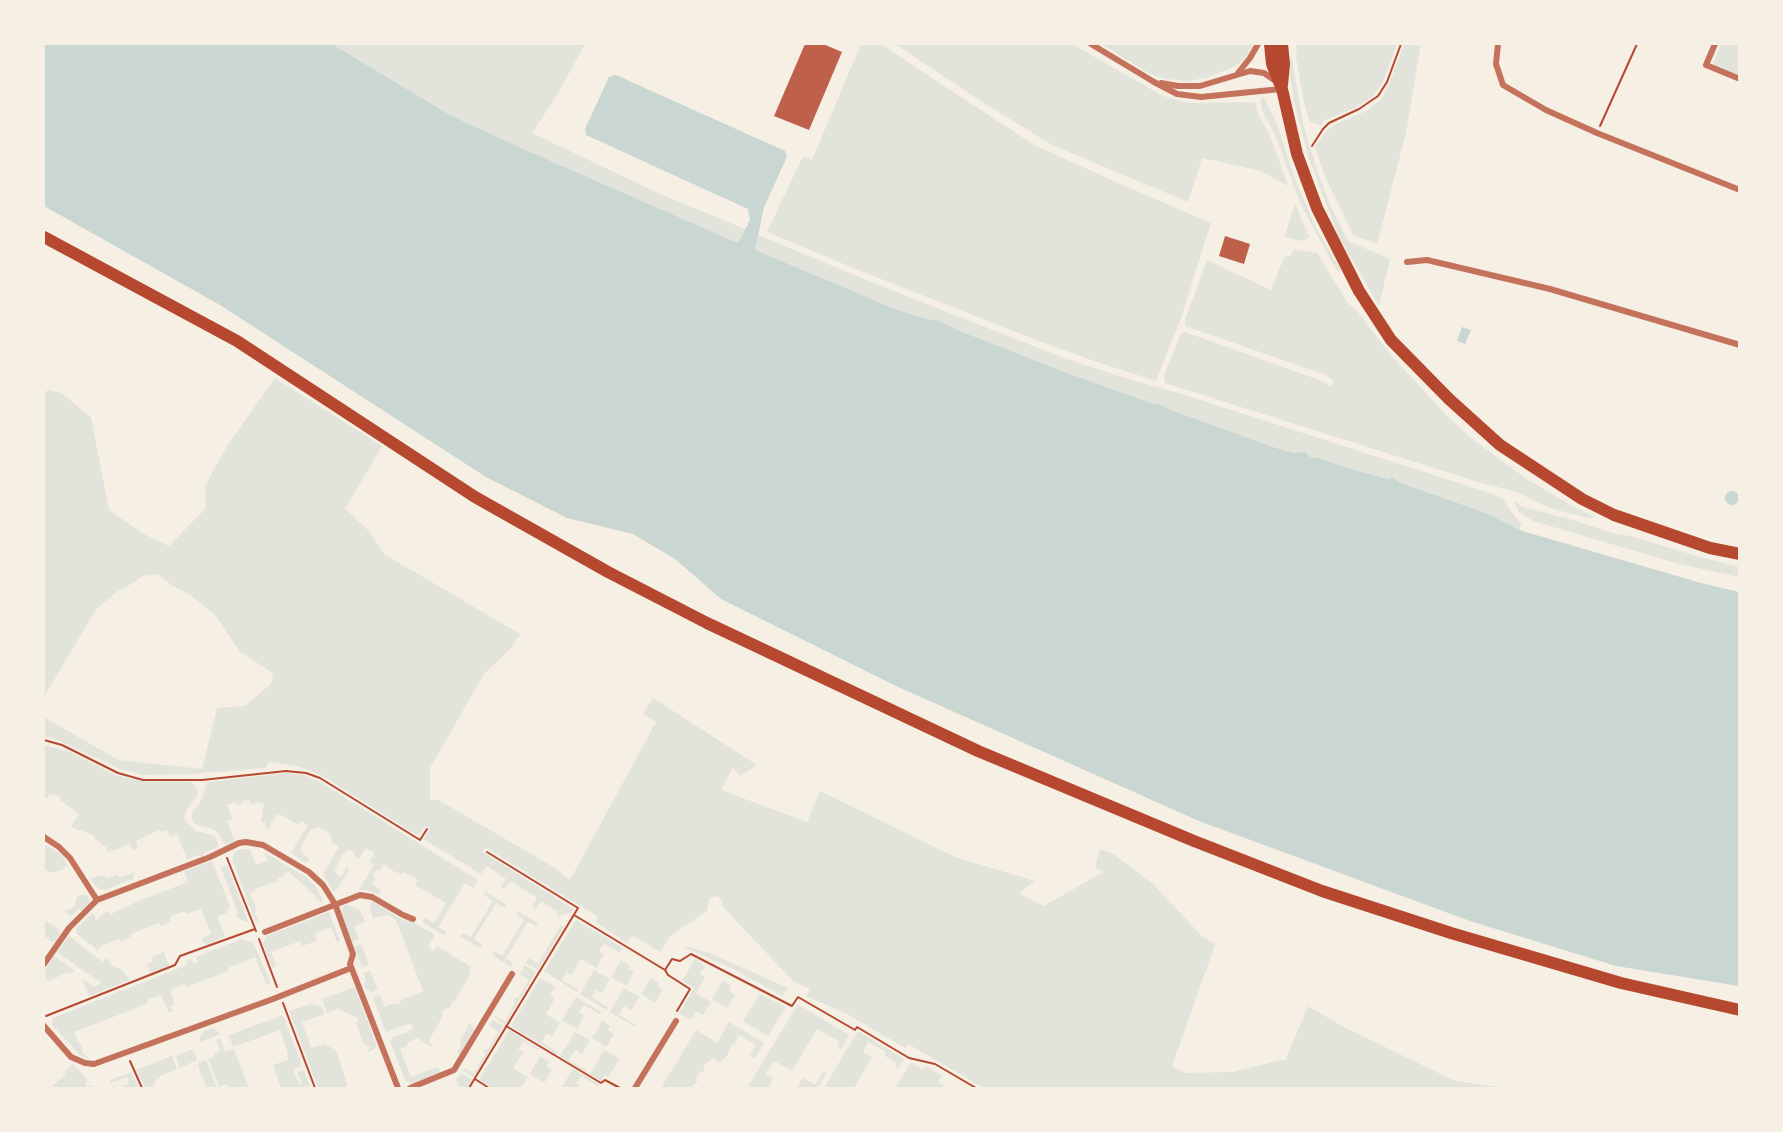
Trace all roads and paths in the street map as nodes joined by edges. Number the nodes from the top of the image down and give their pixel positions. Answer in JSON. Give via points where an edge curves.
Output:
{"nodes":[{"id":1,"x":1091,"y":44,"type":"edge"},
{"id":2,"x":1258,"y":44,"type":"edge"},
{"id":3,"x":1270,"y":44,"type":"edge"},
{"id":4,"x":1282,"y":44,"type":"edge"},
{"id":5,"x":1401,"y":44,"type":"edge"},
{"id":6,"x":1498,"y":44,"type":"edge"},
{"id":7,"x":1637,"y":44,"type":"edge"},
{"id":8,"x":1715,"y":44,"type":"edge"},
{"id":9,"x":1237,"y":74,"type":"junction"},
{"id":10,"x":1740,"y":79,"type":"edge"},
{"id":11,"x":1154,"y":82,"type":"junction"},
{"id":12,"x":1282,"y":89,"type":"junction"},
{"id":13,"x":1597,"y":133,"type":"junction"},
{"id":14,"x":1312,"y":146,"type":"dead end"},
{"id":15,"x":1740,"y":190,"type":"edge"},
{"id":16,"x":44,"y":237,"type":"edge"},
{"id":17,"x":1407,"y":262,"type":"dead end"},
{"id":18,"x":1740,"y":345,"type":"edge"},
{"id":19,"x":1740,"y":554,"type":"edge"},
{"id":20,"x":44,"y":740,"type":"edge"},
{"id":21,"x":427,"y":829,"type":"dead end"},
{"id":22,"x":44,"y":837,"type":"edge"},
{"id":23,"x":488,"y":852,"type":"dead end"},
{"id":24,"x":226,"y":854,"type":"dead end"},
{"id":25,"x":97,"y":900,"type":"junction"},
{"id":26,"x":335,"y":904,"type":"junction"},
{"id":27,"x":574,"y":915,"type":"junction"},
{"id":28,"x":413,"y":919,"type":"dead end"},
{"id":29,"x":255,"y":928,"type":"junction"},
{"id":30,"x":265,"y":932,"type":"dead end"},
{"id":31,"x":44,"y":964,"type":"edge"},
{"id":32,"x":351,"y":968,"type":"junction"},
{"id":33,"x":665,"y":970,"type":"junction"},
{"id":34,"x":512,"y":974,"type":"dead end"},
{"id":35,"x":280,"y":996,"type":"junction"},
{"id":36,"x":1740,"y":1010,"type":"edge"},
{"id":37,"x":44,"y":1018,"type":"edge"},
{"id":38,"x":676,"y":1021,"type":"joint"},
{"id":39,"x":44,"y":1026,"type":"edge"},
{"id":40,"x":506,"y":1026,"type":"junction"},
{"id":41,"x":127,"y":1053,"type":"junction"},
{"id":42,"x":475,"y":1080,"type":"junction"},
{"id":43,"x":142,"y":1089,"type":"edge"},
{"id":44,"x":315,"y":1089,"type":"edge"},
{"id":45,"x":398,"y":1089,"type":"edge"},
{"id":46,"x":410,"y":1089,"type":"edge"},
{"id":47,"x":469,"y":1089,"type":"edge"},
{"id":48,"x":489,"y":1089,"type":"edge"},
{"id":49,"x":620,"y":1089,"type":"edge"},
{"id":50,"x":635,"y":1089,"type":"edge"},
{"id":51,"x":976,"y":1089,"type":"edge"}],
"edges":[{"from":1,"to":11,"type":"street"},
{"from":2,"to":9,"type":"street"},
{"from":3,"to":12,"type":"main road","via":[[1272,64]]},
{"from":4,"to":12,"type":"main road"},
{"from":5,"to":14,"type":"path","via":[[1378,96],[1359,110],[1329,123]]},
{"from":6,"to":13,"type":"street","via":[[1496,64],[1503,85]]},
{"from":7,"to":13,"type":"path"},
{"from":8,"to":10,"type":"street","via":[[1706,65]]},
{"from":9,"to":11,"type":"street","via":[[1200,86]]},
{"from":9,"to":12,"type":"street","via":[[1264,74]]},
{"from":11,"to":12,"type":"street","via":[[1177,94],[1201,97]]},
{"from":12,"to":19,"type":"main road","via":[[1304,174],[1355,282],[1391,340],[1449,399],[1500,445],[1582,499],[1614,515],[1710,548]]},
{"from":13,"to":15,"type":"street"},
{"from":16,"to":36,"type":"main road","via":[[237,341],[475,497],[608,572],[978,751],[1322,891],[1621,983]]},
{"from":17,"to":18,"type":"street","via":[[1426,260],[1550,289]]},
{"from":20,"to":21,"type":"path","via":[[143,780],[306,773],[420,840]]},
{"from":22,"to":25,"type":"street","via":[[70,858]]},
{"from":23,"to":27,"type":"path","via":[[578,908]]},
{"from":24,"to":29,"type":"path"},
{"from":25,"to":26,"type":"street","via":[[246,842],[263,845],[309,872]]},
{"from":25,"to":31,"type":"street","via":[[69,928]]},
{"from":26,"to":28,"type":"street","via":[[367,895]]},
{"from":26,"to":30,"type":"street"},
{"from":26,"to":32,"type":"street","via":[[353,954]]},
{"from":27,"to":33,"type":"path"},
{"from":27,"to":40,"type":"path"},
{"from":29,"to":35,"type":"path"},
{"from":29,"to":37,"type":"path","via":[[180,956],[175,965]]},
{"from":32,"to":35,"type":"street"},
{"from":32,"to":45,"type":"street"},
{"from":33,"to":38,"type":"path","via":[[690,989],[674,1015]]},
{"from":33,"to":51,"type":"path","via":[[672,959],[680,961],[691,954],[792,1006],[798,997],[909,1058],[935,1064]]},
{"from":34,"to":46,"type":"street","via":[[454,1070]]},
{"from":35,"to":41,"type":"street"},
{"from":35,"to":44,"type":"path"},
{"from":38,"to":50,"type":"street"},
{"from":39,"to":41,"type":"street","via":[[71,1057],[85,1063],[94,1064]]},
{"from":40,"to":42,"type":"path"},
{"from":40,"to":49,"type":"path","via":[[601,1083],[605,1080]]},
{"from":41,"to":43,"type":"path"},
{"from":42,"to":47,"type":"path"},
{"from":42,"to":48,"type":"path"}]}
